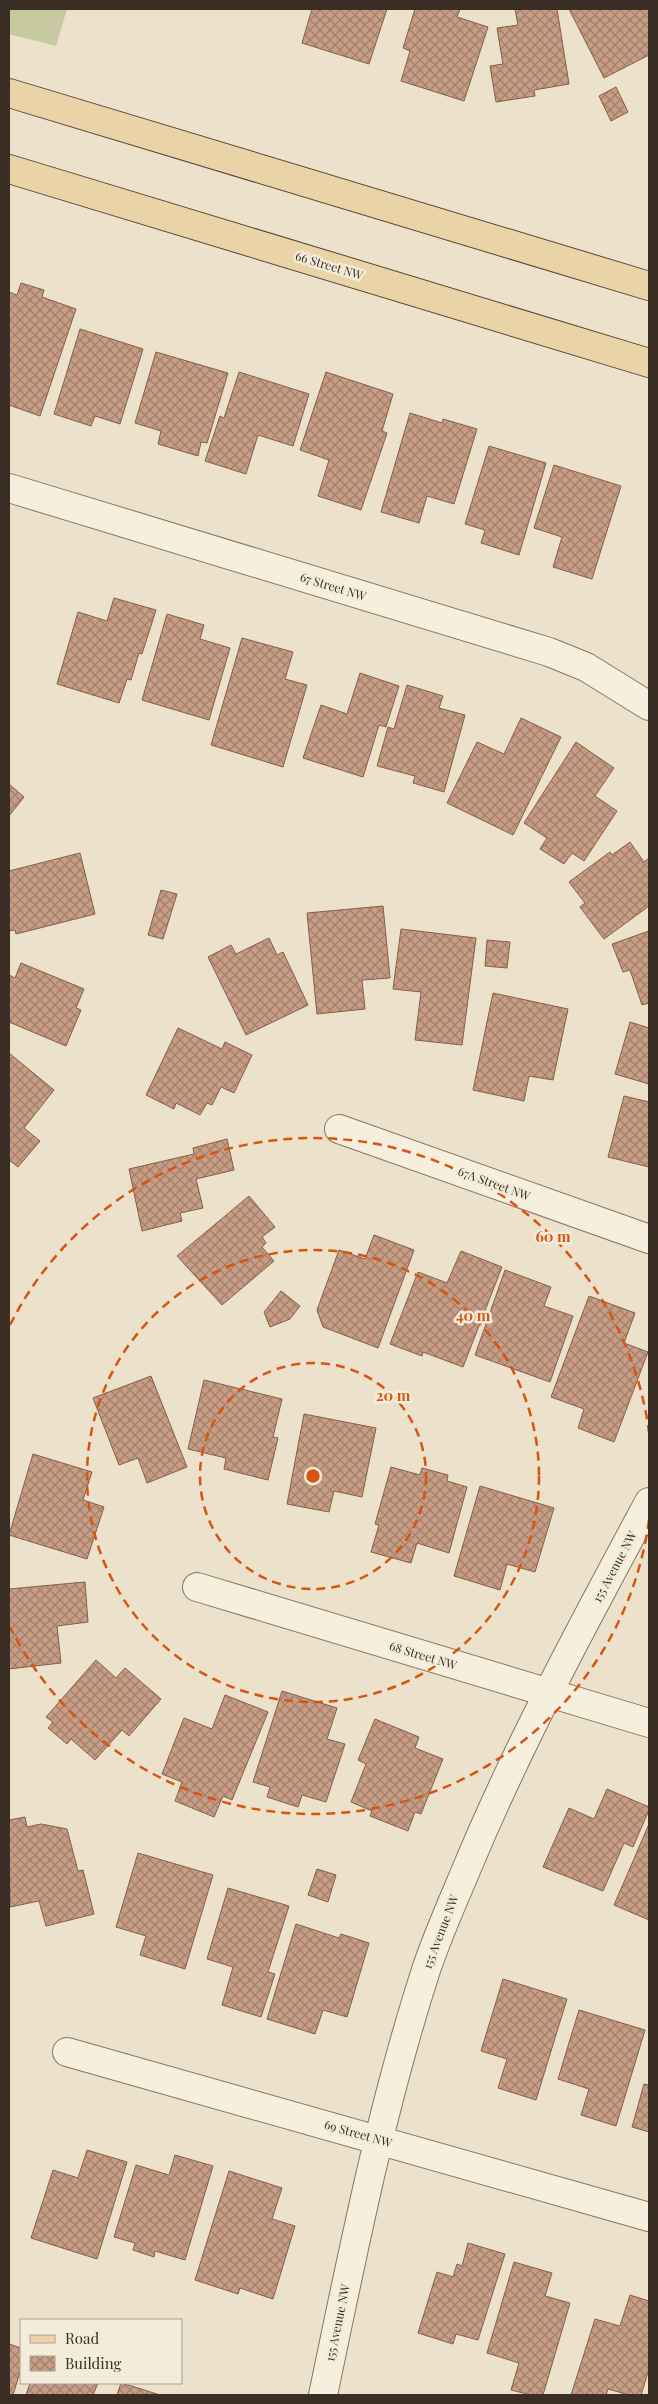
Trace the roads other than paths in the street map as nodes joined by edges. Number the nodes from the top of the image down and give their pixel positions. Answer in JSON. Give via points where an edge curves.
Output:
{"nodes":[{"id":1,"x":9,"y":93,"type":"edge"},
{"id":2,"x":9,"y":168,"type":"edge"},
{"id":3,"x":649,"y":286,"type":"edge"},
{"id":4,"x":649,"y":363,"type":"edge"},
{"id":5,"x":9,"y":488,"type":"edge"},
{"id":6,"x":649,"y":706,"type":"edge"},
{"id":7,"x":339,"y":1129,"type":"dead end"},
{"id":8,"x":649,"y":1239,"type":"edge"},
{"id":9,"x":649,"y":1502,"type":"edge"},
{"id":10,"x":197,"y":1587,"type":"dead end"},
{"id":11,"x":546,"y":1693,"type":"junction"},
{"id":12,"x":649,"y":1723,"type":"edge"},
{"id":13,"x":67,"y":2052,"type":"dead end"},
{"id":14,"x":378,"y":2139,"type":"junction"},
{"id":15,"x":649,"y":2217,"type":"edge"},
{"id":16,"x":323,"y":2395,"type":"edge"}],
"edges":[{"from":1,"to":3,"type":"main road"},
{"from":2,"to":4,"type":"main road","name":"66 Street NW"},
{"from":5,"to":6,"type":"street","name":"67 Street NW","via":[[549,652],[586,667]]},
{"from":7,"to":8,"type":"street","name":"67A Street NW"},
{"from":9,"to":11,"type":"street","name":"155 Avenue NW"},
{"from":10,"to":11,"type":"street","name":"68 Street NW"},
{"from":11,"to":12,"type":"street","name":"68 Street NW"},
{"from":11,"to":14,"type":"street","name":"155 Avenue NW","via":[[484,1827],[430,1960]]},
{"from":13,"to":14,"type":"street","name":"69 Street NW"},
{"from":14,"to":15,"type":"street","name":"69 Street NW"},
{"from":14,"to":16,"type":"street","name":"155 Avenue NW"}]}
